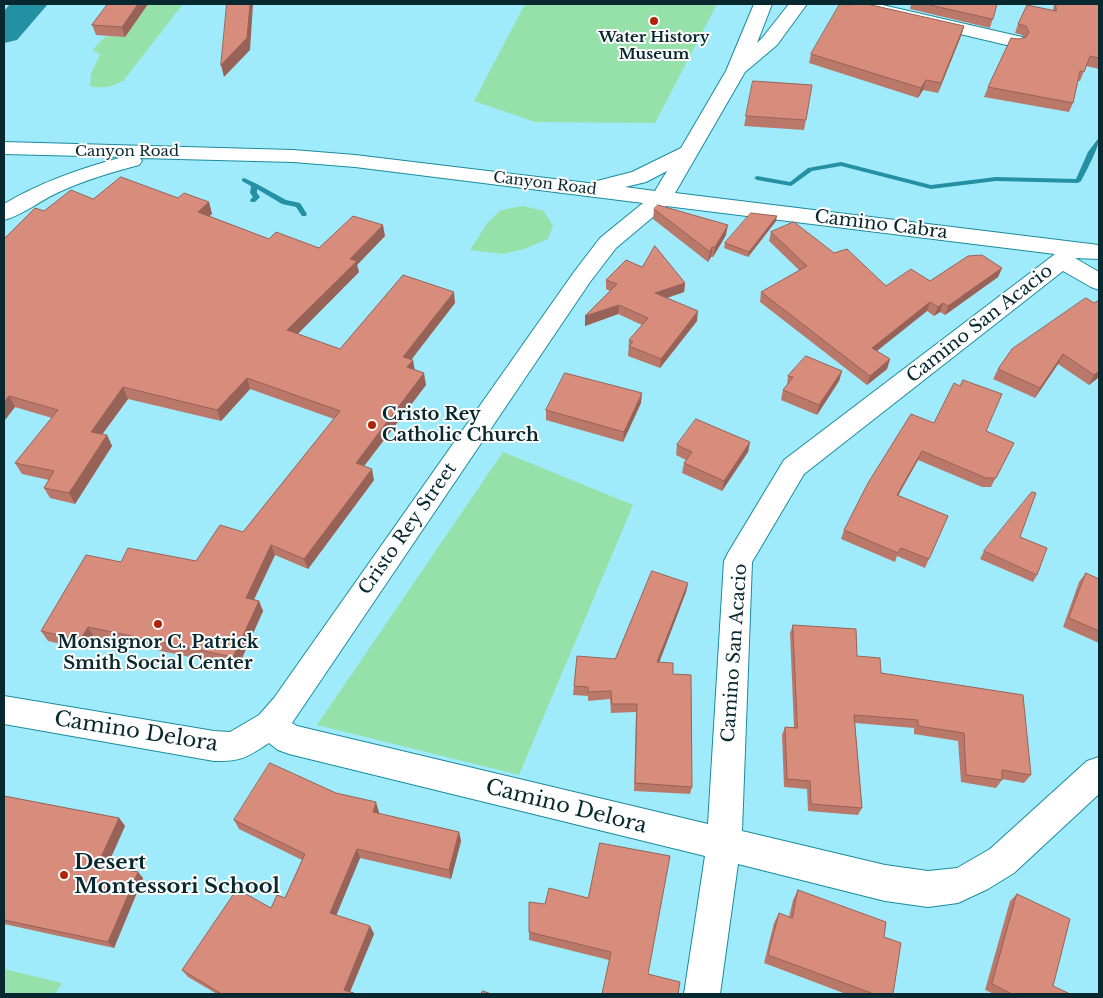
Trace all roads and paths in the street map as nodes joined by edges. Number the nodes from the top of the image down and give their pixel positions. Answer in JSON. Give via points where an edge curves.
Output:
{"nodes":[{"id":1,"x":763,"y":4,"type":"edge"},
{"id":2,"x":798,"y":4,"type":"edge"},
{"id":3,"x":856,"y":4,"type":"edge"},
{"id":4,"x":1015,"y":41,"type":"edge"},
{"id":5,"x":736,"y":71,"type":"junction"},
{"id":6,"x":4,"y":148,"type":"edge"},
{"id":7,"x":71,"y":150,"type":"junction"},
{"id":8,"x":689,"y":152,"type":"junction"},
{"id":9,"x":210,"y":153,"type":"junction"},
{"id":10,"x":594,"y":189,"type":"junction"},
{"id":11,"x":662,"y":198,"type":"junction"},
{"id":12,"x":4,"y":206,"type":"edge"},
{"id":13,"x":4,"y":213,"type":"edge"},
{"id":14,"x":1099,"y":252,"type":"edge"},
{"id":15,"x":1067,"y":254,"type":"junction"},
{"id":16,"x":1099,"y":282,"type":"edge"},
{"id":17,"x":4,"y":710,"type":"edge"},
{"id":18,"x":270,"y":725,"type":"junction"},
{"id":19,"x":1099,"y":772,"type":"edge"},
{"id":20,"x":724,"y":845,"type":"junction"},
{"id":21,"x":702,"y":994,"type":"edge"}],
"edges":[{"from":1,"to":5,"type":"street"},
{"from":2,"to":5,"type":"street","via":[[770,41]]},
{"from":3,"to":4,"type":"street"},
{"from":5,"to":8,"type":"street"},
{"from":6,"to":7,"type":"street"},
{"from":7,"to":9,"type":"street","name":"Canyon Road"},
{"from":7,"to":12,"type":"street","name":"Canyon Road"},
{"from":8,"to":10,"type":"street","via":[[639,176]]},
{"from":8,"to":11,"type":"street"},
{"from":9,"to":10,"type":"street","name":"Canyon Road","via":[[355,161]]},
{"from":9,"to":13,"type":"street","name":"Canyon Road","via":[[149,157],[91,171],[60,182]]},
{"from":10,"to":11,"type":"street","name":"Canyon Road"},
{"from":11,"to":15,"type":"street","name":"Camino Cabra"},
{"from":11,"to":18,"type":"street","name":"Cristo Rey Street","via":[[608,243],[582,277],[285,708]]},
{"from":14,"to":15,"type":"street","name":"Camino Cabra"},
{"from":15,"to":16,"type":"street"},
{"from":15,"to":20,"type":"street","name":"Camino San Acacio","via":[[794,467],[738,561]]},
{"from":17,"to":18,"type":"street","name":"Camino Delora","via":[[214,746],[234,747]]},
{"from":18,"to":20,"type":"street","name":"Camino Delora","via":[[289,739]]},
{"from":19,"to":20,"type":"street","name":"Camino Delora","via":[[1002,861],[958,885],[928,889],[885,883]]},
{"from":20,"to":21,"type":"street","name":"Camino San Acacio"}]}
